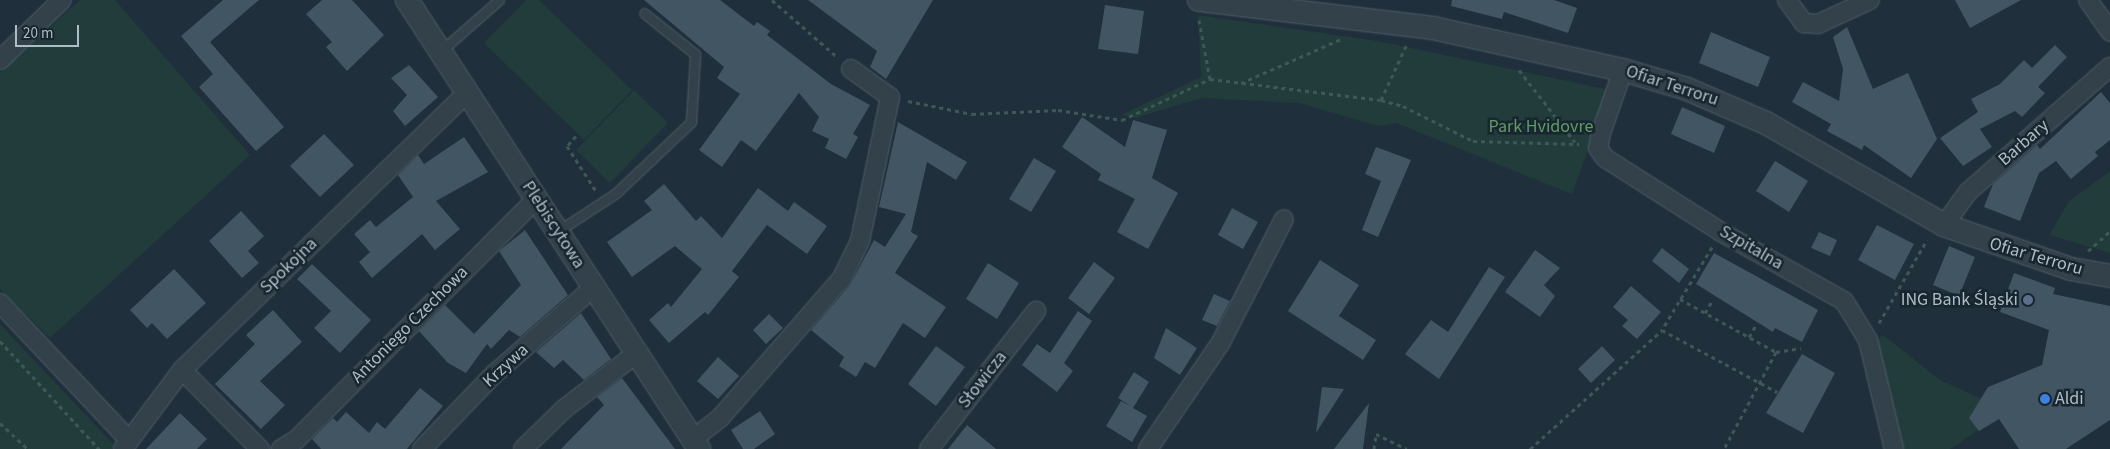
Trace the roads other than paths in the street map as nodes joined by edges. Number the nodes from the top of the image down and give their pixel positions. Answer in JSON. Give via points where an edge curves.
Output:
{"nodes":[{"id":1,"x":62,"y":0,"type":"edge"},
{"id":2,"x":407,"y":0,"type":"edge"},
{"id":3,"x":499,"y":0,"type":"edge"},
{"id":4,"x":1787,"y":0,"type":"edge"},
{"id":5,"x":1870,"y":0,"type":"edge"},
{"id":6,"x":2088,"y":0,"type":"edge"},
{"id":7,"x":1199,"y":7,"type":"edge"},
{"id":8,"x":644,"y":13,"type":"dead end"},
{"id":9,"x":2110,"y":32,"type":"edge"},
{"id":10,"x":441,"y":51,"type":"junction"},
{"id":11,"x":0,"y":60,"type":"edge"},
{"id":12,"x":2110,"y":67,"type":"edge"},
{"id":13,"x":851,"y":69,"type":"road end"},
{"id":14,"x":1623,"y":70,"type":"junction"},
{"id":15,"x":467,"y":93,"type":"junction"},
{"id":16,"x":536,"y":199,"type":"junction"},
{"id":17,"x":1284,"y":219,"type":"dead end"},
{"id":18,"x":1937,"y":230,"type":"junction"},
{"id":19,"x":558,"y":231,"type":"junction"},
{"id":20,"x":2110,"y":276,"type":"edge"},
{"id":21,"x":594,"y":288,"type":"junction"},
{"id":22,"x":0,"y":304,"type":"edge"},
{"id":23,"x":1036,"y":311,"type":"dead end"},
{"id":24,"x":637,"y":353,"type":"junction"},
{"id":25,"x":182,"y":370,"type":"junction"},
{"id":26,"x":696,"y":444,"type":"edge"},
{"id":27,"x":126,"y":445,"type":"edge"},
{"id":28,"x":260,"y":449,"type":"edge"},
{"id":29,"x":281,"y":449,"type":"edge"},
{"id":30,"x":422,"y":449,"type":"edge"},
{"id":31,"x":523,"y":449,"type":"edge"},
{"id":32,"x":929,"y":449,"type":"edge"},
{"id":33,"x":1148,"y":449,"type":"edge"},
{"id":34,"x":1894,"y":449,"type":"edge"}],
"edges":[{"from":1,"to":11,"type":"street"},
{"from":2,"to":10,"type":"street","name":"Plebiscytowa"},
{"from":3,"to":10,"type":"lane"},
{"from":4,"to":5,"type":"street","via":[[1804,23],[1818,24]]},
{"from":6,"to":9,"type":"street"},
{"from":7,"to":14,"type":"street","name":"Ofiar Terroru","via":[[1433,28]]},
{"from":8,"to":19,"type":"lane","via":[[695,54],[691,122],[603,202]]},
{"from":10,"to":15,"type":"street","name":"Plebiscytowa"},
{"from":12,"to":18,"type":"street","name":"Barbary","via":[[1968,192]]},
{"from":13,"to":26,"type":"street","via":[[890,97],[860,240],[842,278]]},
{"from":14,"to":18,"type":"street","name":"Ofiar Terroru","via":[[1686,89],[1766,123]]},
{"from":14,"to":34,"type":"street","name":"Szpitalna","via":[[1598,148],[1605,158],[1721,232],[1844,302],[1868,340]]},
{"from":15,"to":16,"type":"street","name":"Plebiscytowa"},
{"from":15,"to":25,"type":"street","name":"Spokojna"},
{"from":16,"to":19,"type":"street","name":"Plebiscytowa"},
{"from":16,"to":29,"type":"street","name":"Antoniego Czechowa","via":[[296,440]]},
{"from":17,"to":33,"type":"street","via":[[1220,344]]},
{"from":18,"to":20,"type":"street","name":"Ofiar Terroru","via":[[2071,270]]},
{"from":19,"to":21,"type":"street","name":"Plebiscytowa"},
{"from":21,"to":24,"type":"street","name":"Plebiscytowa"},
{"from":21,"to":30,"type":"street","name":"Krzywa","via":[[493,375]]},
{"from":22,"to":27,"type":"street"},
{"from":23,"to":32,"type":"street","name":"Słowicza"},
{"from":24,"to":26,"type":"street","name":"Plebiscytowa"},
{"from":24,"to":31,"type":"street","via":[[564,409]]},
{"from":25,"to":27,"type":"street","name":"Spokojna"},
{"from":25,"to":28,"type":"street"}]}
